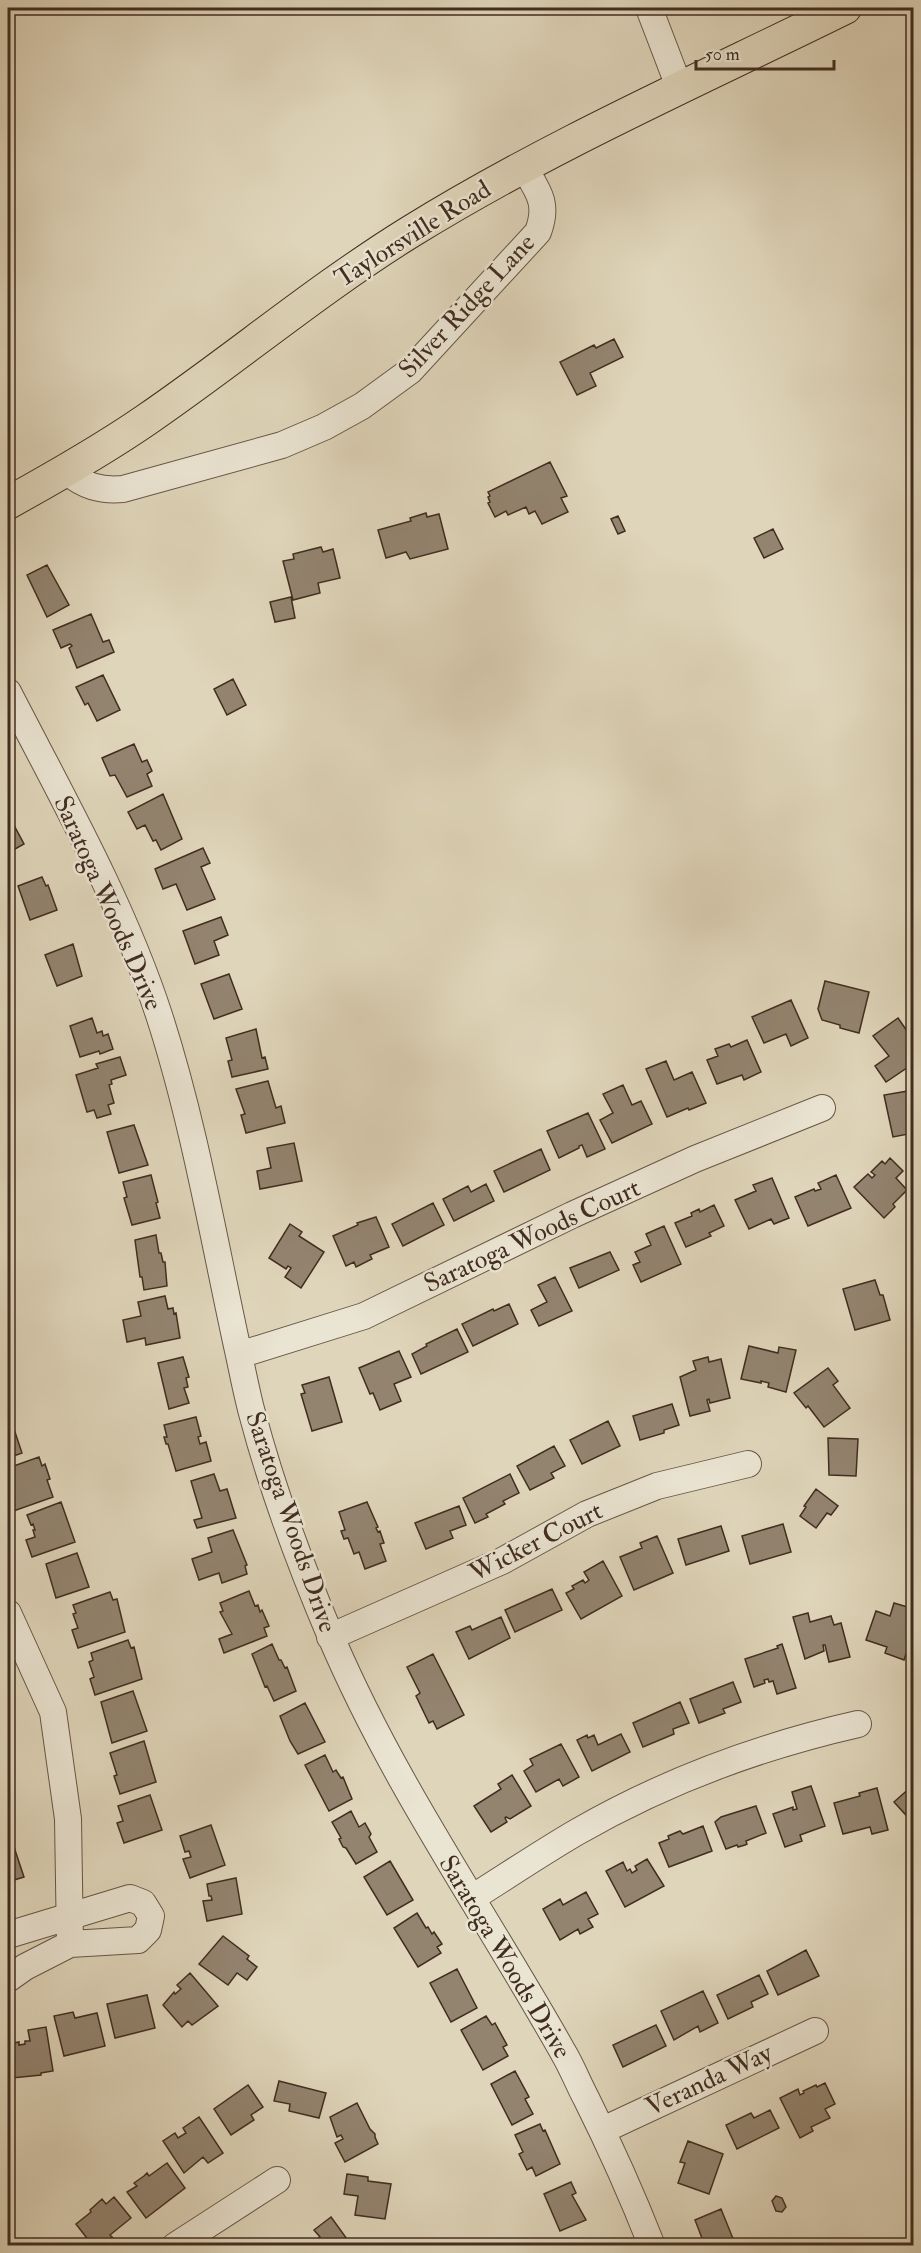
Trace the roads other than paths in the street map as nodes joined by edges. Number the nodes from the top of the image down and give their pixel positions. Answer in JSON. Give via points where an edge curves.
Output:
{"nodes":[{"id":1,"x":649,"y":8,"type":"edge"},
{"id":2,"x":845,"y":8,"type":"edge"},
{"id":3,"x":680,"y":89,"type":"junction"},
{"id":4,"x":523,"y":166,"type":"junction"},
{"id":5,"x":66,"y":471,"type":"junction"},
{"id":6,"x":8,"y":503,"type":"edge"},
{"id":7,"x":8,"y":692,"type":"edge"},
{"id":8,"x":822,"y":1108,"type":"dead end"},
{"id":9,"x":239,"y":1355,"type":"junction"},
{"id":10,"x":748,"y":1464,"type":"dead end"},
{"id":11,"x":8,"y":1613,"type":"edge"},
{"id":12,"x":330,"y":1637,"type":"junction"},
{"id":13,"x":13,"y":1641,"type":"edge"},
{"id":14,"x":858,"y":1724,"type":"dead end"},
{"id":15,"x":472,"y":1898,"type":"junction"},
{"id":16,"x":71,"y":1914,"type":"junction"},
{"id":17,"x":8,"y":1935,"type":"edge"},
{"id":18,"x":70,"y":1944,"type":"junction"},
{"id":19,"x":8,"y":1979,"type":"edge"},
{"id":20,"x":814,"y":2031,"type":"dead end"},
{"id":21,"x":603,"y":2130,"type":"junction"},
{"id":22,"x":277,"y":2180,"type":"dead end"},
{"id":23,"x":175,"y":2246,"type":"edge"},
{"id":24,"x":652,"y":2246,"type":"edge"}],
"edges":[{"from":1,"to":3,"type":"street"},
{"from":2,"to":3,"type":"main road","name":"Taylorsville Road"},
{"from":3,"to":4,"type":"main road","name":"Taylorsville Road"},
{"from":4,"to":5,"type":"main road","name":"Taylorsville Road","via":[[362,264],[154,414]]},
{"from":4,"to":5,"type":"street","name":"Silver Ridge Lane","via":[[543,205],[538,232],[410,371],[362,406],[282,445],[123,489],[93,488]]},
{"from":5,"to":6,"type":"main road","name":"Taylorsville Road"},
{"from":7,"to":9,"type":"street","name":"Saratoga Woods Drive","via":[[104,879],[158,1013],[206,1199]]},
{"from":8,"to":9,"type":"street","name":"Saratoga Woods Court","via":[[572,1215],[364,1316]]},
{"from":9,"to":12,"type":"street","name":"Saratoga Woods Drive","via":[[280,1506]]},
{"from":10,"to":12,"type":"street","name":"Wicker Court","via":[[657,1486],[587,1514],[502,1561]]},
{"from":11,"to":13,"type":"street"},
{"from":12,"to":15,"type":"street","name":"Saratoga Woods Drive","via":[[391,1763]]},
{"from":13,"to":16,"type":"street","via":[[53,1712],[68,1819]]},
{"from":14,"to":15,"type":"street","via":[[778,1745],[686,1778],[576,1832]]},
{"from":15,"to":21,"type":"street","name":"Saratoga Woods Drive","via":[[565,2055]]},
{"from":16,"to":17,"type":"street"},
{"from":16,"to":18,"type":"street"},
{"from":16,"to":18,"type":"street","via":[[130,1898],[143,1903],[151,1923],[138,1940]]},
{"from":18,"to":19,"type":"street"},
{"from":20,"to":21,"type":"street","name":"Veranda Way"},
{"from":21,"to":24,"type":"street","name":"Saratoga Woods Drive"},
{"from":22,"to":23,"type":"street"}]}
